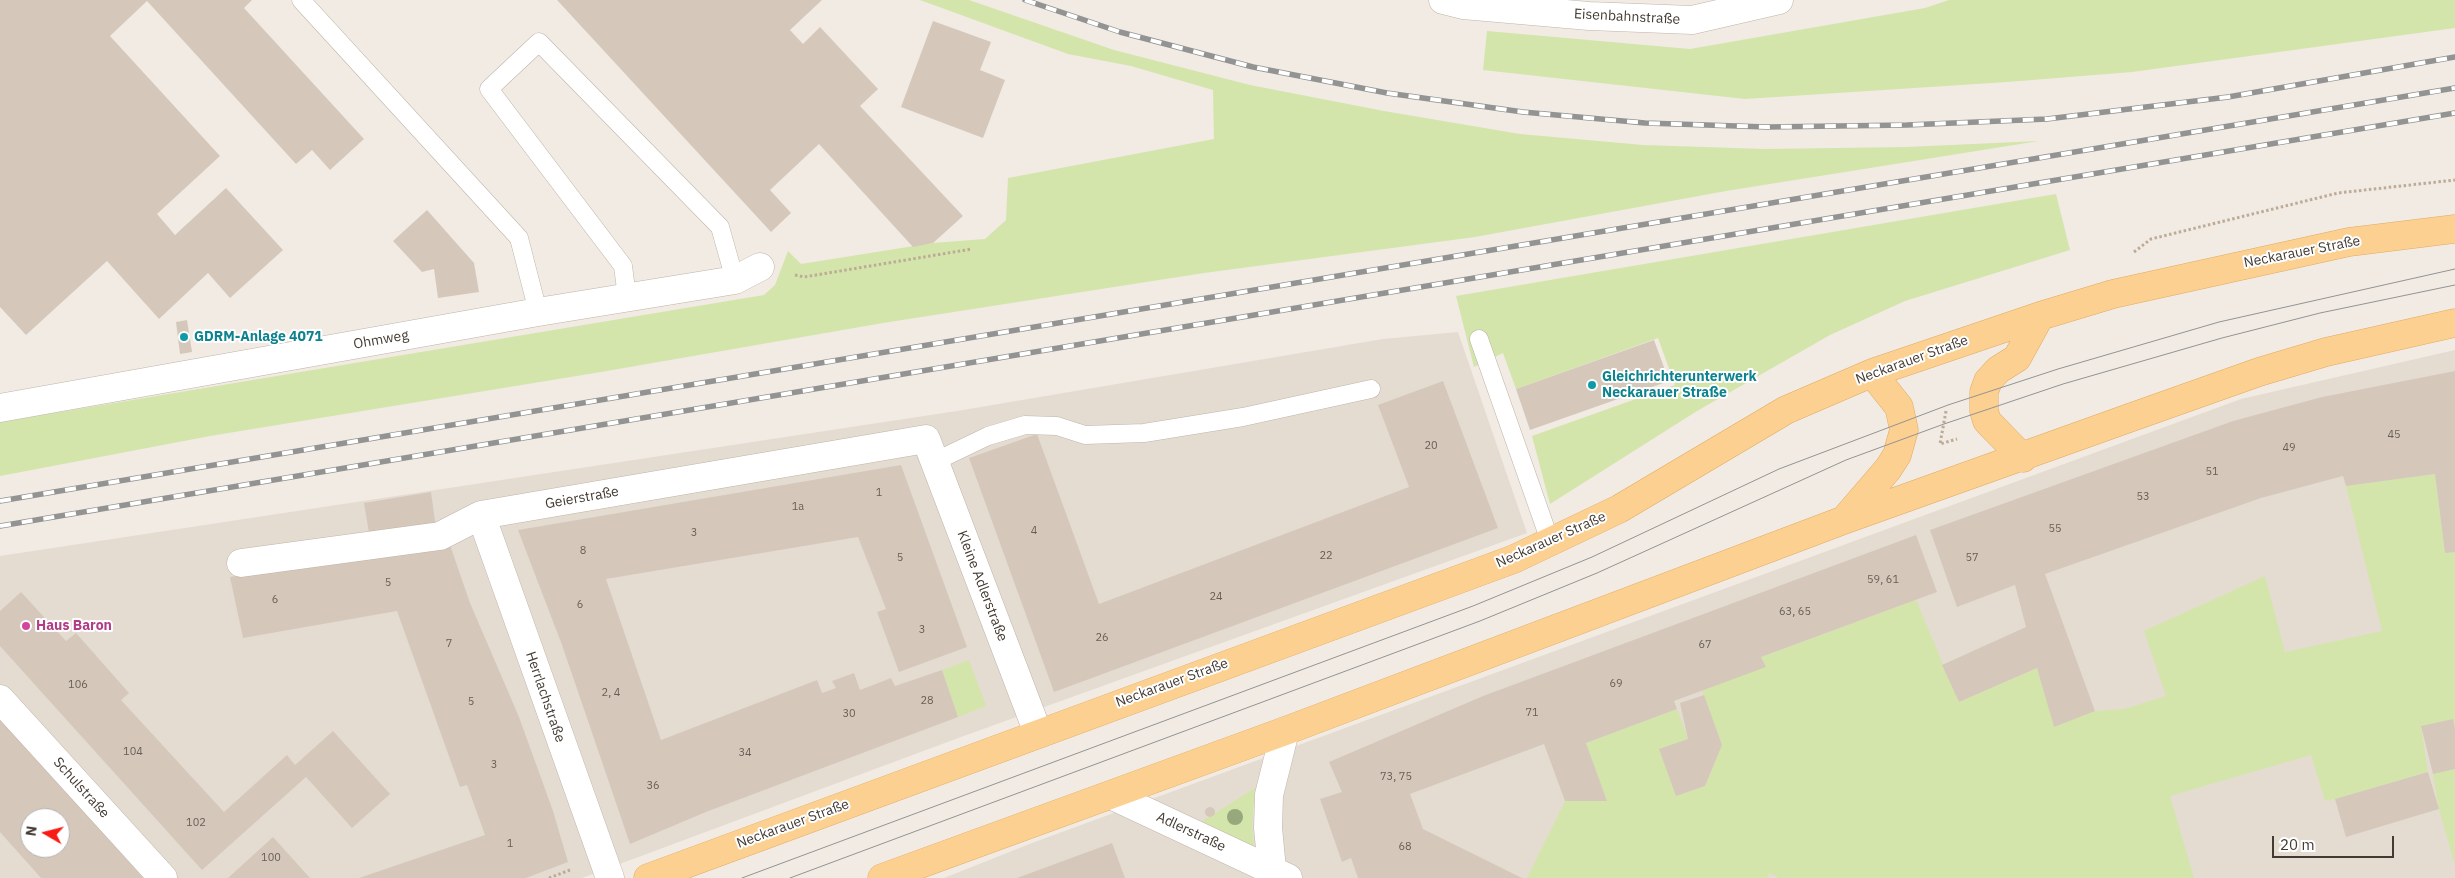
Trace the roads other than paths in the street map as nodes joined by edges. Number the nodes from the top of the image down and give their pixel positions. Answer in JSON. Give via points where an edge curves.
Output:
{"nodes":[{"id":1,"x":300,"y":0,"type":"edge"},
{"id":2,"x":1443,"y":0,"type":"edge"},
{"id":3,"x":1779,"y":0,"type":"edge"},
{"id":4,"x":2455,"y":229,"type":"edge"},
{"id":5,"x":760,"y":266,"type":"road end"},
{"id":6,"x":735,"y":280,"type":"junction"},
{"id":7,"x":627,"y":297,"type":"junction"},
{"id":8,"x":538,"y":312,"type":"junction"},
{"id":9,"x":2040,"y":316,"type":"junction"},
{"id":10,"x":2455,"y":323,"type":"edge"},
{"id":11,"x":1478,"y":339,"type":"dead end"},
{"id":12,"x":1872,"y":373,"type":"junction"},
{"id":13,"x":1371,"y":389,"type":"dead end"},
{"id":14,"x":0,"y":408,"type":"edge"},
{"id":15,"x":931,"y":450,"type":"junction"},
{"id":16,"x":2022,"y":458,"type":"junction"},
{"id":17,"x":481,"y":515,"type":"junction"},
{"id":18,"x":1844,"y":520,"type":"junction"},
{"id":19,"x":1550,"y":541,"type":"junction"},
{"id":20,"x":241,"y":563,"type":"dead end"},
{"id":21,"x":0,"y":699,"type":"edge"},
{"id":22,"x":1285,"y":731,"type":"junction"},
{"id":23,"x":1038,"y":733,"type":"junction"},
{"id":24,"x":1111,"y":795,"type":"junction"},
{"id":25,"x":1280,"y":874,"type":"edge"},
{"id":26,"x":163,"y":878,"type":"edge"},
{"id":27,"x":610,"y":878,"type":"edge"},
{"id":28,"x":648,"y":878,"type":"edge"},
{"id":29,"x":882,"y":878,"type":"edge"}],
"edges":[{"from":1,"to":8,"type":"lane","via":[[519,238]]},
{"from":2,"to":3,"type":"street","name":"Eisenbahnstraße","via":[[1463,5],[1589,16],[1692,20]]},
{"from":4,"to":9,"type":"main road","name":"Neckarauer Straße","via":[[2294,252],[2122,292]]},
{"from":5,"to":6,"type":"street","name":"Ohmweg"},
{"from":6,"to":7,"type":"street","name":"Ohmweg"},
{"from":6,"to":7,"type":"lane","via":[[720,227],[540,42],[490,89],[622,266]]},
{"from":7,"to":8,"type":"street","name":"Ohmweg"},
{"from":8,"to":14,"type":"street","name":"Ohmweg"},
{"from":9,"to":12,"type":"main road","name":"Neckarauer Straße"},
{"from":9,"to":16,"type":"main road","via":[[2016,358],[1998,370],[1988,381],[1984,392],[1987,421]]},
{"from":10,"to":16,"type":"main road","via":[[2380,338],[2259,372]]},
{"from":11,"to":19,"type":"lane"},
{"from":12,"to":18,"type":"main road","via":[[1899,407],[1904,430],[1897,455],[1888,469]]},
{"from":12,"to":19,"type":"main road","name":"Neckarauer Straße","via":[[1786,410],[1619,509]]},
{"from":13,"to":15,"type":"lane","via":[[1243,417],[1144,433],[1085,435],[1057,426],[1025,425]]},
{"from":15,"to":17,"type":"street","name":"Geierstraße"},
{"from":15,"to":23,"type":"street","name":"Kleine Adlerstraße"},
{"from":16,"to":18,"type":"main road"},
{"from":17,"to":20,"type":"street","name":"Geierstraße","via":[[440,536]]},
{"from":17,"to":27,"type":"street","name":"Herrlachstraße"},
{"from":18,"to":22,"type":"main road"},
{"from":19,"to":23,"type":"main road","name":"Neckarauer Straße","via":[[1514,559]]},
{"from":21,"to":26,"type":"street","name":"Schulstraße"},
{"from":22,"to":24,"type":"main road"},
{"from":22,"to":25,"type":"street","name":"Adlerstraße","via":[[1269,795],[1268,828]]},
{"from":23,"to":28,"type":"main road","name":"Neckarauer Straße"},
{"from":24,"to":25,"type":"street","name":"Adlerstraße"},
{"from":24,"to":29,"type":"main road"}]}
